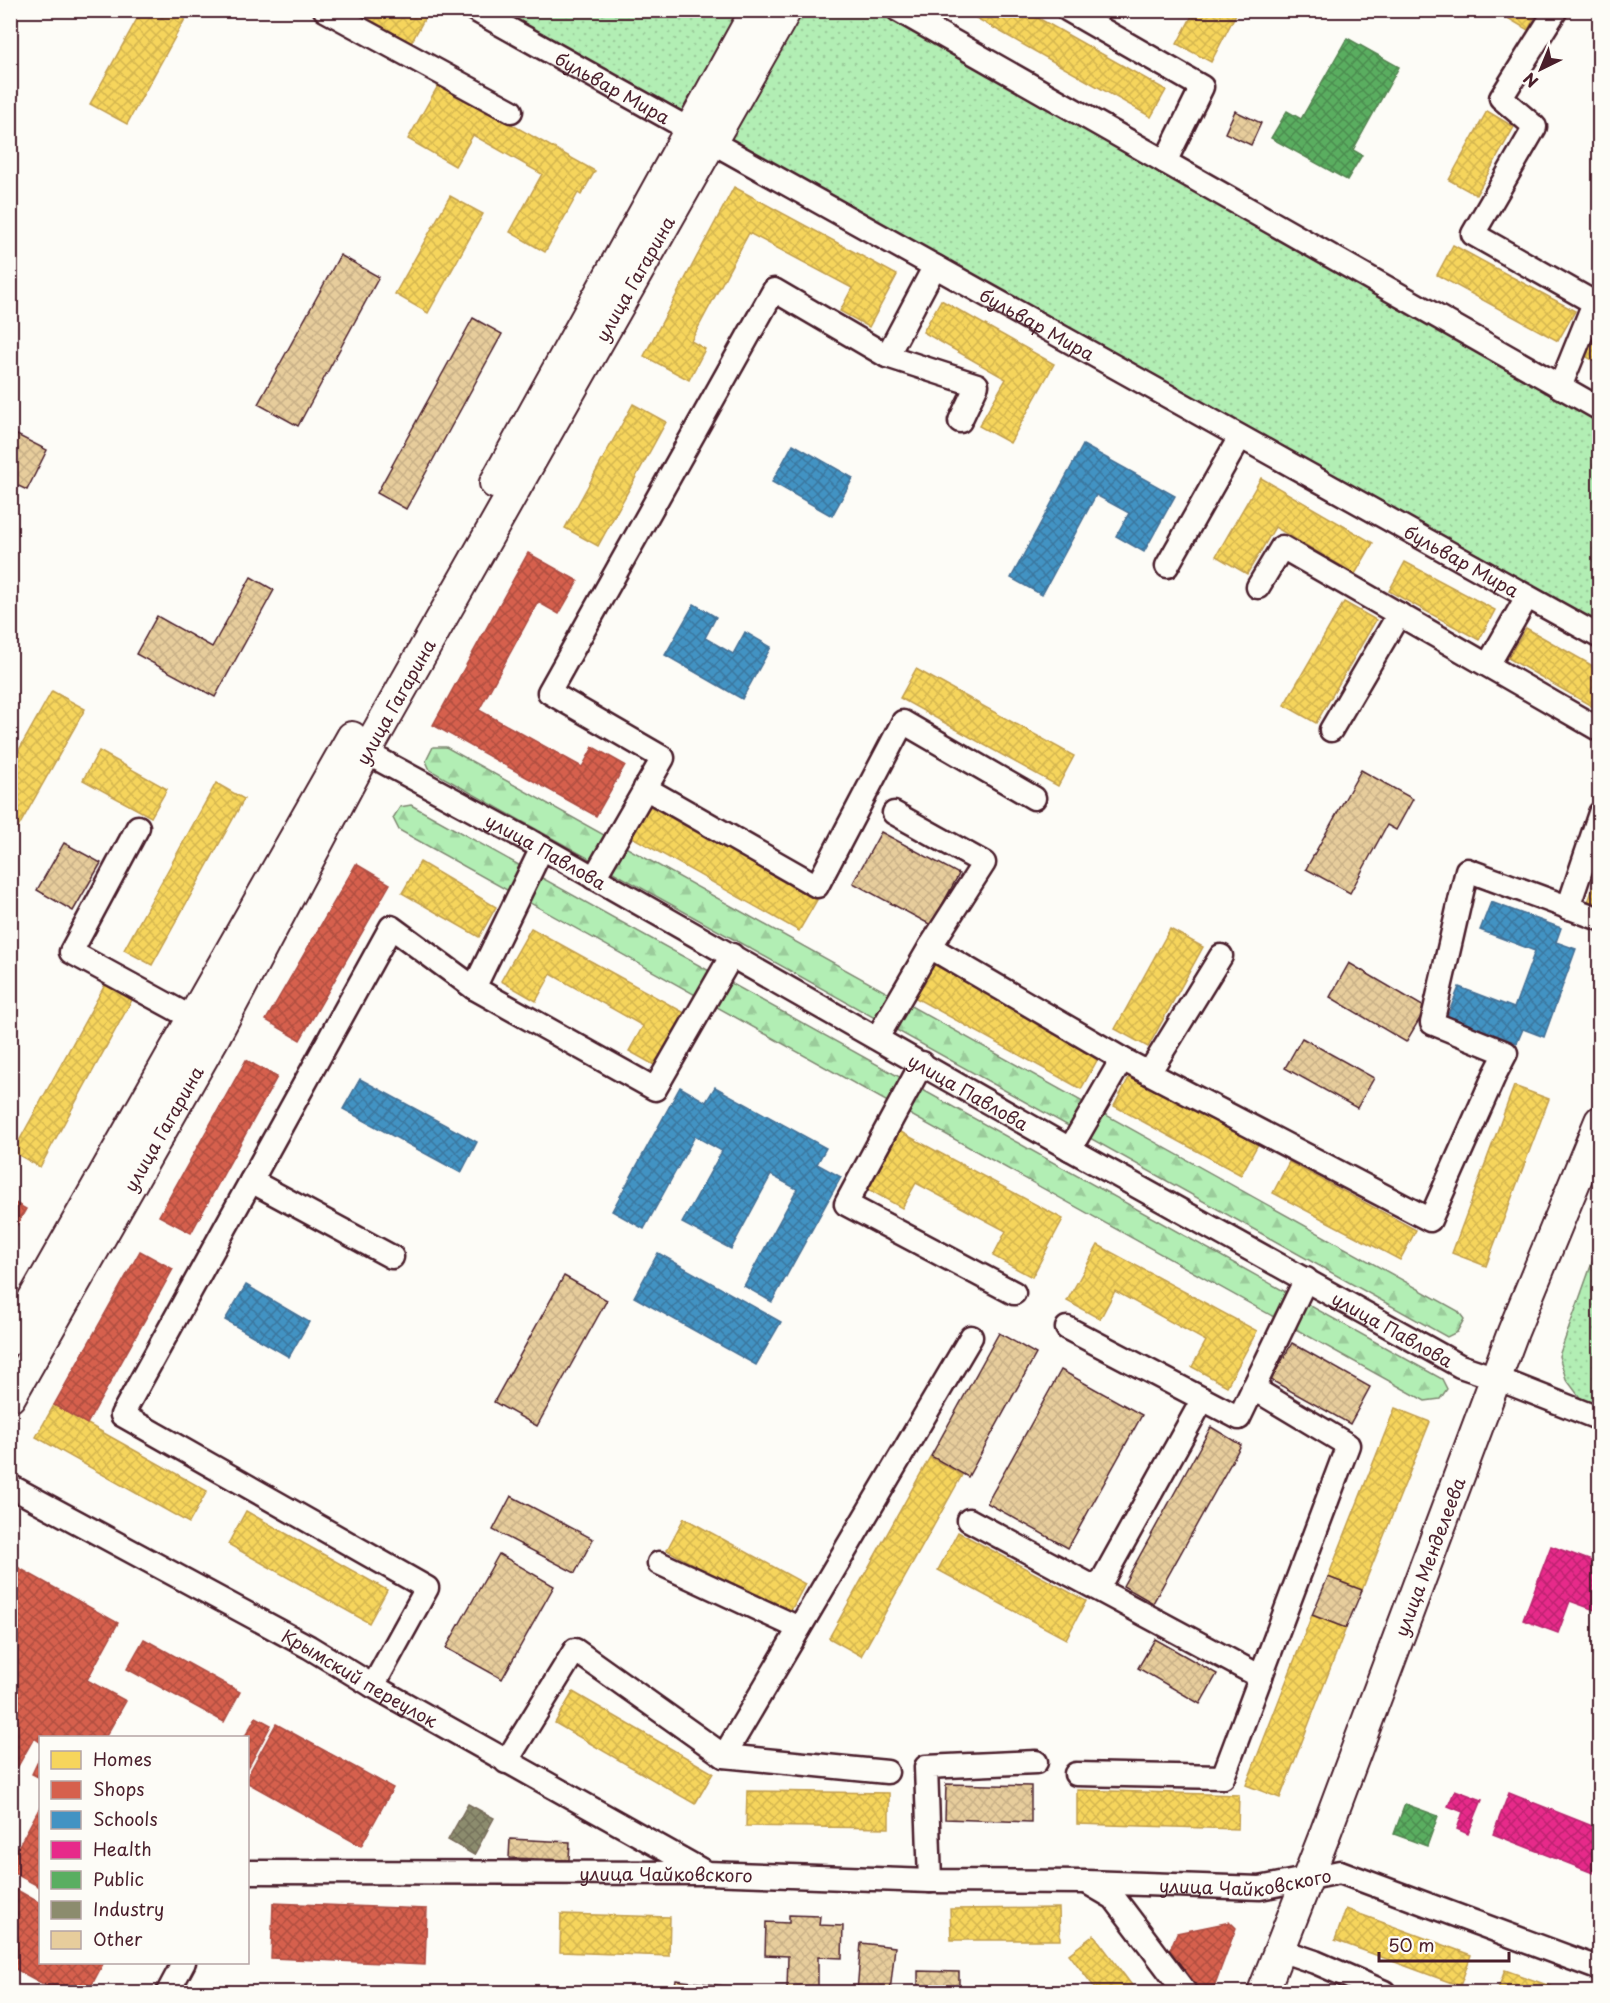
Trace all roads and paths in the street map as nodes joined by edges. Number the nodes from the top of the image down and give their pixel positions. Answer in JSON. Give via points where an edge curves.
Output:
{"nodes":[{"id":1,"x":325,"y":10,"type":"edge"},
{"id":2,"x":475,"y":10,"type":"edge"},
{"id":3,"x":756,"y":10,"type":"edge"},
{"id":4,"x":786,"y":10,"type":"edge"},
{"id":5,"x":898,"y":10,"type":"edge"},
{"id":6,"x":1068,"y":10,"type":"edge"},
{"id":7,"x":1556,"y":10,"type":"edge"},
{"id":8,"x":511,"y":111,"type":"dead end"},
{"id":9,"x":701,"y":136,"type":"junction"},
{"id":10,"x":1165,"y":162,"type":"junction"},
{"id":11,"x":936,"y":267,"type":"junction"},
{"id":12,"x":1597,"y":305,"type":"edge"},
{"id":13,"x":887,"y":356,"type":"junction"},
{"id":14,"x":1560,"y":387,"type":"junction"},
{"id":15,"x":1599,"y":409,"type":"edge"},
{"id":16,"x":960,"y":422,"type":"dead end"},
{"id":17,"x":1240,"y":436,"type":"junction"},
{"id":18,"x":1167,"y":566,"type":"dead end"},
{"id":19,"x":1258,"y":587,"type":"dead end"},
{"id":20,"x":1527,"y":597,"type":"junction"},
{"id":21,"x":1399,"y":614,"type":"junction"},
{"id":22,"x":1599,"y":637,"type":"edge"},
{"id":23,"x":1488,"y":665,"type":"junction"},
{"id":24,"x":1331,"y":730,"type":"dead end"},
{"id":25,"x":1599,"y":730,"type":"edge"},
{"id":26,"x":357,"y":748,"type":"junction"},
{"id":27,"x":645,"y":788,"type":"junction"},
{"id":28,"x":1034,"y":798,"type":"dead end"},
{"id":29,"x":894,"y":813,"type":"dead end"},
{"id":30,"x":1599,"y":813,"type":"edge"},
{"id":31,"x":138,"y":827,"type":"dead end"},
{"id":32,"x":542,"y":848,"type":"junction"},
{"id":33,"x":594,"y":878,"type":"junction"},
{"id":34,"x":1568,"y":908,"type":"junction"},
{"id":35,"x":1599,"y":919,"type":"edge"},
{"id":36,"x":930,"y":947,"type":"junction"},
{"id":37,"x":732,"y":956,"type":"junction"},
{"id":38,"x":1221,"y":956,"type":"dead end"},
{"id":39,"x":474,"y":988,"type":"junction"},
{"id":40,"x":192,"y":1018,"type":"junction"},
{"id":41,"x":877,"y":1038,"type":"junction"},
{"id":42,"x":1122,"y":1059,"type":"junction"},
{"id":43,"x":922,"y":1063,"type":"junction"},
{"id":44,"x":1149,"y":1073,"type":"junction"},
{"id":45,"x":1599,"y":1121,"type":"edge"},
{"id":46,"x":1070,"y":1149,"type":"junction"},
{"id":47,"x":251,"y":1181,"type":"junction"},
{"id":48,"x":392,"y":1257,"type":"dead end"},
{"id":49,"x":1306,"y":1279,"type":"junction"},
{"id":50,"x":1014,"y":1293,"type":"dead end"},
{"id":51,"x":1067,"y":1328,"type":"dead end"},
{"id":52,"x":970,"y":1337,"type":"dead end"},
{"id":53,"x":10,"y":1340,"type":"edge"},
{"id":54,"x":1496,"y":1378,"type":"junction"},
{"id":55,"x":1253,"y":1388,"type":"junction"},
{"id":56,"x":10,"y":1397,"type":"edge"},
{"id":57,"x":1203,"y":1399,"type":"junction"},
{"id":58,"x":1599,"y":1419,"type":"edge"},
{"id":59,"x":10,"y":1486,"type":"edge"},
{"id":60,"x":969,"y":1520,"type":"dead end"},
{"id":61,"x":659,"y":1563,"type":"dead end"},
{"id":62,"x":1098,"y":1588,"type":"junction"},
{"id":63,"x":799,"y":1628,"type":"junction"},
{"id":64,"x":1261,"y":1677,"type":"junction"},
{"id":65,"x":373,"y":1686,"type":"junction"},
{"id":66,"x":724,"y":1756,"type":"junction"},
{"id":67,"x":506,"y":1762,"type":"junction"},
{"id":68,"x":1036,"y":1762,"type":"dead end"},
{"id":69,"x":886,"y":1772,"type":"dead end"},
{"id":70,"x":1076,"y":1774,"type":"dead end"},
{"id":71,"x":249,"y":1872,"type":"edge"},
{"id":72,"x":706,"y":1873,"type":"junction"},
{"id":73,"x":1307,"y":1878,"type":"junction"},
{"id":74,"x":930,"y":1881,"type":"junction"},
{"id":75,"x":1086,"y":1881,"type":"junction"},
{"id":76,"x":1280,"y":1950,"type":"junction"},
{"id":77,"x":183,"y":1964,"type":"edge"},
{"id":78,"x":1599,"y":1969,"type":"edge"},
{"id":79,"x":168,"y":1992,"type":"edge"},
{"id":80,"x":1185,"y":1992,"type":"edge"},
{"id":81,"x":1263,"y":1992,"type":"edge"},
{"id":82,"x":1381,"y":1992,"type":"edge"}],
"edges":[{"from":1,"to":8,"type":"street"},
{"from":2,"to":9,"type":"street","name":"бульвар Мира"},
{"from":3,"to":9,"type":"main road","name":"улица Гагарина"},
{"from":4,"to":9,"type":"main road","name":"улица Гагарина"},
{"from":5,"to":10,"type":"street"},
{"from":6,"to":10,"type":"street","via":[[1202,87]]},
{"from":7,"to":12,"type":"street","via":[[1501,98],[1535,127],[1473,234]]},
{"from":9,"to":11,"type":"street","name":"бульвар Мира"},
{"from":9,"to":26,"type":"main road","name":"улица Гагарина"},
{"from":10,"to":14,"type":"street"},
{"from":11,"to":13,"type":"street"},
{"from":11,"to":17,"type":"street","name":"бульвар Мира"},
{"from":12,"to":14,"type":"street"},
{"from":13,"to":16,"type":"street","via":[[977,385]]},
{"from":13,"to":27,"type":"street","via":[[774,290],[554,681],[549,692],[663,758]]},
{"from":14,"to":15,"type":"street"},
{"from":17,"to":18,"type":"street"},
{"from":17,"to":20,"type":"street","name":"бульвар Мира"},
{"from":19,"to":21,"type":"street","via":[[1282,547]]},
{"from":20,"to":22,"type":"street","name":"бульвар Мира"},
{"from":20,"to":23,"type":"street"},
{"from":21,"to":23,"type":"street"},
{"from":21,"to":24,"type":"street"},
{"from":23,"to":25,"type":"street"},
{"from":26,"to":32,"type":"street","name":"улица Павлова"},
{"from":26,"to":40,"type":"main road","name":"улица Гагарина"},
{"from":26,"to":56,"type":"main road","name":"улица Гагарина","via":[[215,1036]]},
{"from":27,"to":28,"type":"street","via":[[817,886],[903,722]]},
{"from":27,"to":33,"type":"street"},
{"from":29,"to":36,"type":"street","via":[[984,863]]},
{"from":30,"to":34,"type":"street"},
{"from":31,"to":40,"type":"street","via":[[71,952]]},
{"from":32,"to":33,"type":"street","name":"улица Павлова"},
{"from":32,"to":39,"type":"street"},
{"from":33,"to":37,"type":"street","name":"улица Павлова"},
{"from":34,"to":35,"type":"street"},
{"from":34,"to":44,"type":"street","via":[[1467,870],[1432,1023],[1506,1053],[1430,1220]]},
{"from":36,"to":41,"type":"street"},
{"from":36,"to":42,"type":"street"},
{"from":37,"to":39,"type":"street","via":[[654,1089]]},
{"from":37,"to":41,"type":"street","name":"улица Павлова"},
{"from":38,"to":44,"type":"street"},
{"from":39,"to":47,"type":"street","via":[[391,927]]},
{"from":40,"to":53,"type":"main road","name":"улица Гагарина"},
{"from":41,"to":43,"type":"street","name":"улица Павлова"},
{"from":42,"to":44,"type":"street"},
{"from":42,"to":46,"type":"street"},
{"from":43,"to":46,"type":"street","name":"улица Павлова"},
{"from":43,"to":50,"type":"street","via":[[846,1204]]},
{"from":45,"to":54,"type":"main road","name":"улица Менделеева"},
{"from":46,"to":49,"type":"street","name":"улица Павлова"},
{"from":47,"to":48,"type":"street"},
{"from":47,"to":65,"type":"street","via":[[122,1415],[427,1587]]},
{"from":49,"to":54,"type":"street","name":"улица Павлова","via":[[1460,1366]]},
{"from":49,"to":55,"type":"street"},
{"from":51,"to":57,"type":"street"},
{"from":52,"to":63,"type":"street"},
{"from":54,"to":58,"type":"street","name":"улица Павлова"},
{"from":54,"to":73,"type":"main road","name":"улица Менделеева"},
{"from":55,"to":57,"type":"street","via":[[1239,1418]]},
{"from":55,"to":64,"type":"street","via":[[1348,1445]]},
{"from":57,"to":62,"type":"street"},
{"from":59,"to":65,"type":"street","name":"Крымский переулок","via":[[309,1647]]},
{"from":60,"to":62,"type":"street"},
{"from":61,"to":63,"type":"street"},
{"from":62,"to":64,"type":"street"},
{"from":63,"to":66,"type":"street"},
{"from":64,"to":70,"type":"street","via":[[1223,1777]]},
{"from":65,"to":67,"type":"street","name":"Крымский переулок"},
{"from":66,"to":67,"type":"street","via":[[575,1650]]},
{"from":66,"to":69,"type":"street"},
{"from":67,"to":72,"type":"street","name":"Крымский переулок"},
{"from":68,"to":74,"type":"street","via":[[926,1767]]},
{"from":71,"to":72,"type":"street","name":"улица Чайковского"},
{"from":72,"to":74,"type":"street","name":"улица Чайковского"},
{"from":73,"to":75,"type":"street","name":"улица Чайковского","via":[[1260,1888]]},
{"from":73,"to":76,"type":"main road","name":"улица Менделеева"},
{"from":73,"to":78,"type":"street","name":"улица Чайковского","via":[[1341,1872]]},
{"from":74,"to":75,"type":"street","name":"улица Чайковского"},
{"from":75,"to":80,"type":"street","via":[[1114,1898]]},
{"from":76,"to":81,"type":"main road","name":"улица Менделеева"},
{"from":76,"to":82,"type":"street"},
{"from":77,"to":79,"type":"street"}]}
